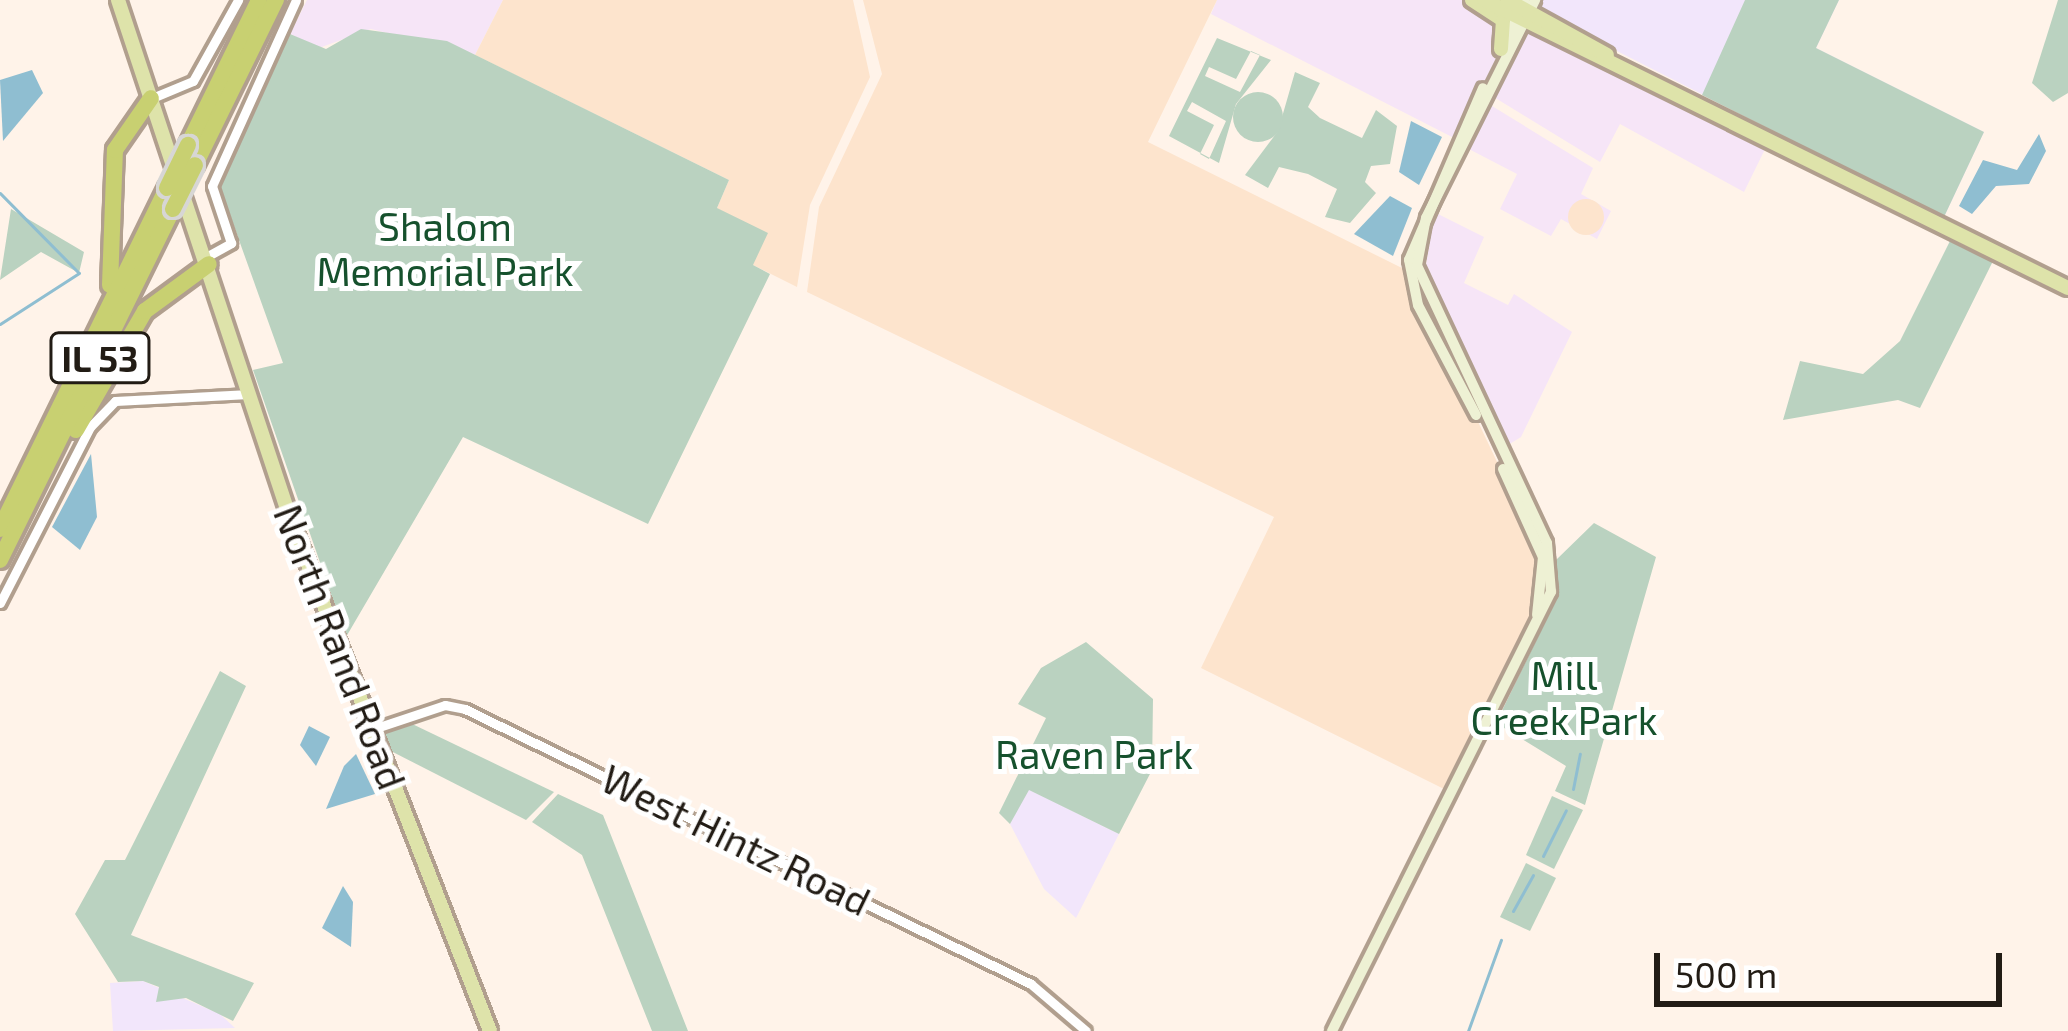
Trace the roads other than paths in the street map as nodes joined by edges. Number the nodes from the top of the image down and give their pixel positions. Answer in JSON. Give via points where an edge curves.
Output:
{"nodes":[{"id":1,"x":118,"y":0,"type":"edge"},
{"id":2,"x":129,"y":0,"type":"edge"},
{"id":3,"x":238,"y":0,"type":"edge"},
{"id":4,"x":259,"y":0,"type":"edge"},
{"id":5,"x":276,"y":0,"type":"edge"},
{"id":6,"x":296,"y":0,"type":"edge"},
{"id":7,"x":1472,"y":0,"type":"edge"},
{"id":8,"x":1484,"y":0,"type":"edge"},
{"id":9,"x":1523,"y":8,"type":"edge"},
{"id":10,"x":1501,"y":49,"type":"junction"},
{"id":11,"x":155,"y":97,"type":"junction"},
{"id":12,"x":207,"y":260,"type":"junction"},
{"id":13,"x":183,"y":283,"type":"junction"},
{"id":14,"x":215,"y":284,"type":"junction"},
{"id":15,"x":2068,"y":288,"type":"edge"},
{"id":16,"x":249,"y":394,"type":"junction"},
{"id":17,"x":51,"y":425,"type":"junction"},
{"id":18,"x":27,"y":506,"type":"junction"},
{"id":19,"x":0,"y":530,"type":"edge"},
{"id":20,"x":0,"y":560,"type":"edge"},
{"id":21,"x":0,"y":603,"type":"edge"},
{"id":22,"x":1524,"y":651,"type":"junction"},
{"id":23,"x":370,"y":730,"type":"junction"},
{"id":24,"x":490,"y":1031,"type":"edge"},
{"id":25,"x":1086,"y":1031,"type":"edge"},
{"id":26,"x":1332,"y":1031,"type":"edge"}],
"edges":[{"from":1,"to":11,"type":"main road","name":"North Rand Road"},
{"from":2,"to":11,"type":"main road","name":"North Rand Road"},
{"from":3,"to":11,"type":"street","via":[[194,81]]},
{"from":4,"to":17,"type":"highway","number":"IL 53","bridge":true},
{"from":5,"to":18,"type":"highway","number":"IL 53","bridge":true},
{"from":6,"to":12,"type":"street","via":[[211,190],[231,243]]},
{"from":7,"to":10,"type":"main road","via":[[1503,20]]},
{"from":8,"to":9,"type":"main road"},
{"from":9,"to":10,"type":"main road"},
{"from":9,"to":15,"type":"main road"},
{"from":9,"to":22,"type":"main road","via":[[1426,218],[1417,265],[1549,548],[1547,609]]},
{"from":10,"to":22,"type":"main road","via":[[1426,202],[1410,277],[1541,550],[1544,586]]},
{"from":11,"to":12,"type":"main road","name":"North Rand Road"},
{"from":11,"to":17,"type":"highway","via":[[117,140],[114,274]]},
{"from":12,"to":13,"type":"highway"},
{"from":12,"to":14,"type":"main road","name":"North Rand Road"},
{"from":13,"to":14,"type":"highway"},
{"from":13,"to":18,"type":"highway","via":[[145,310]]},
{"from":14,"to":16,"type":"main road","name":"North Rand Road"},
{"from":16,"to":21,"type":"street","via":[[115,401],[90,428]]},
{"from":16,"to":23,"type":"main road","name":"North Rand Road"},
{"from":17,"to":19,"type":"highway","number":"IL 53"},
{"from":18,"to":20,"type":"highway","number":"IL 53"},
{"from":22,"to":26,"type":"main road"},
{"from":23,"to":24,"type":"main road","name":"North Rand Road"},
{"from":23,"to":25,"type":"street","name":"West Hintz Road","via":[[464,709],[1030,984]]}]}
